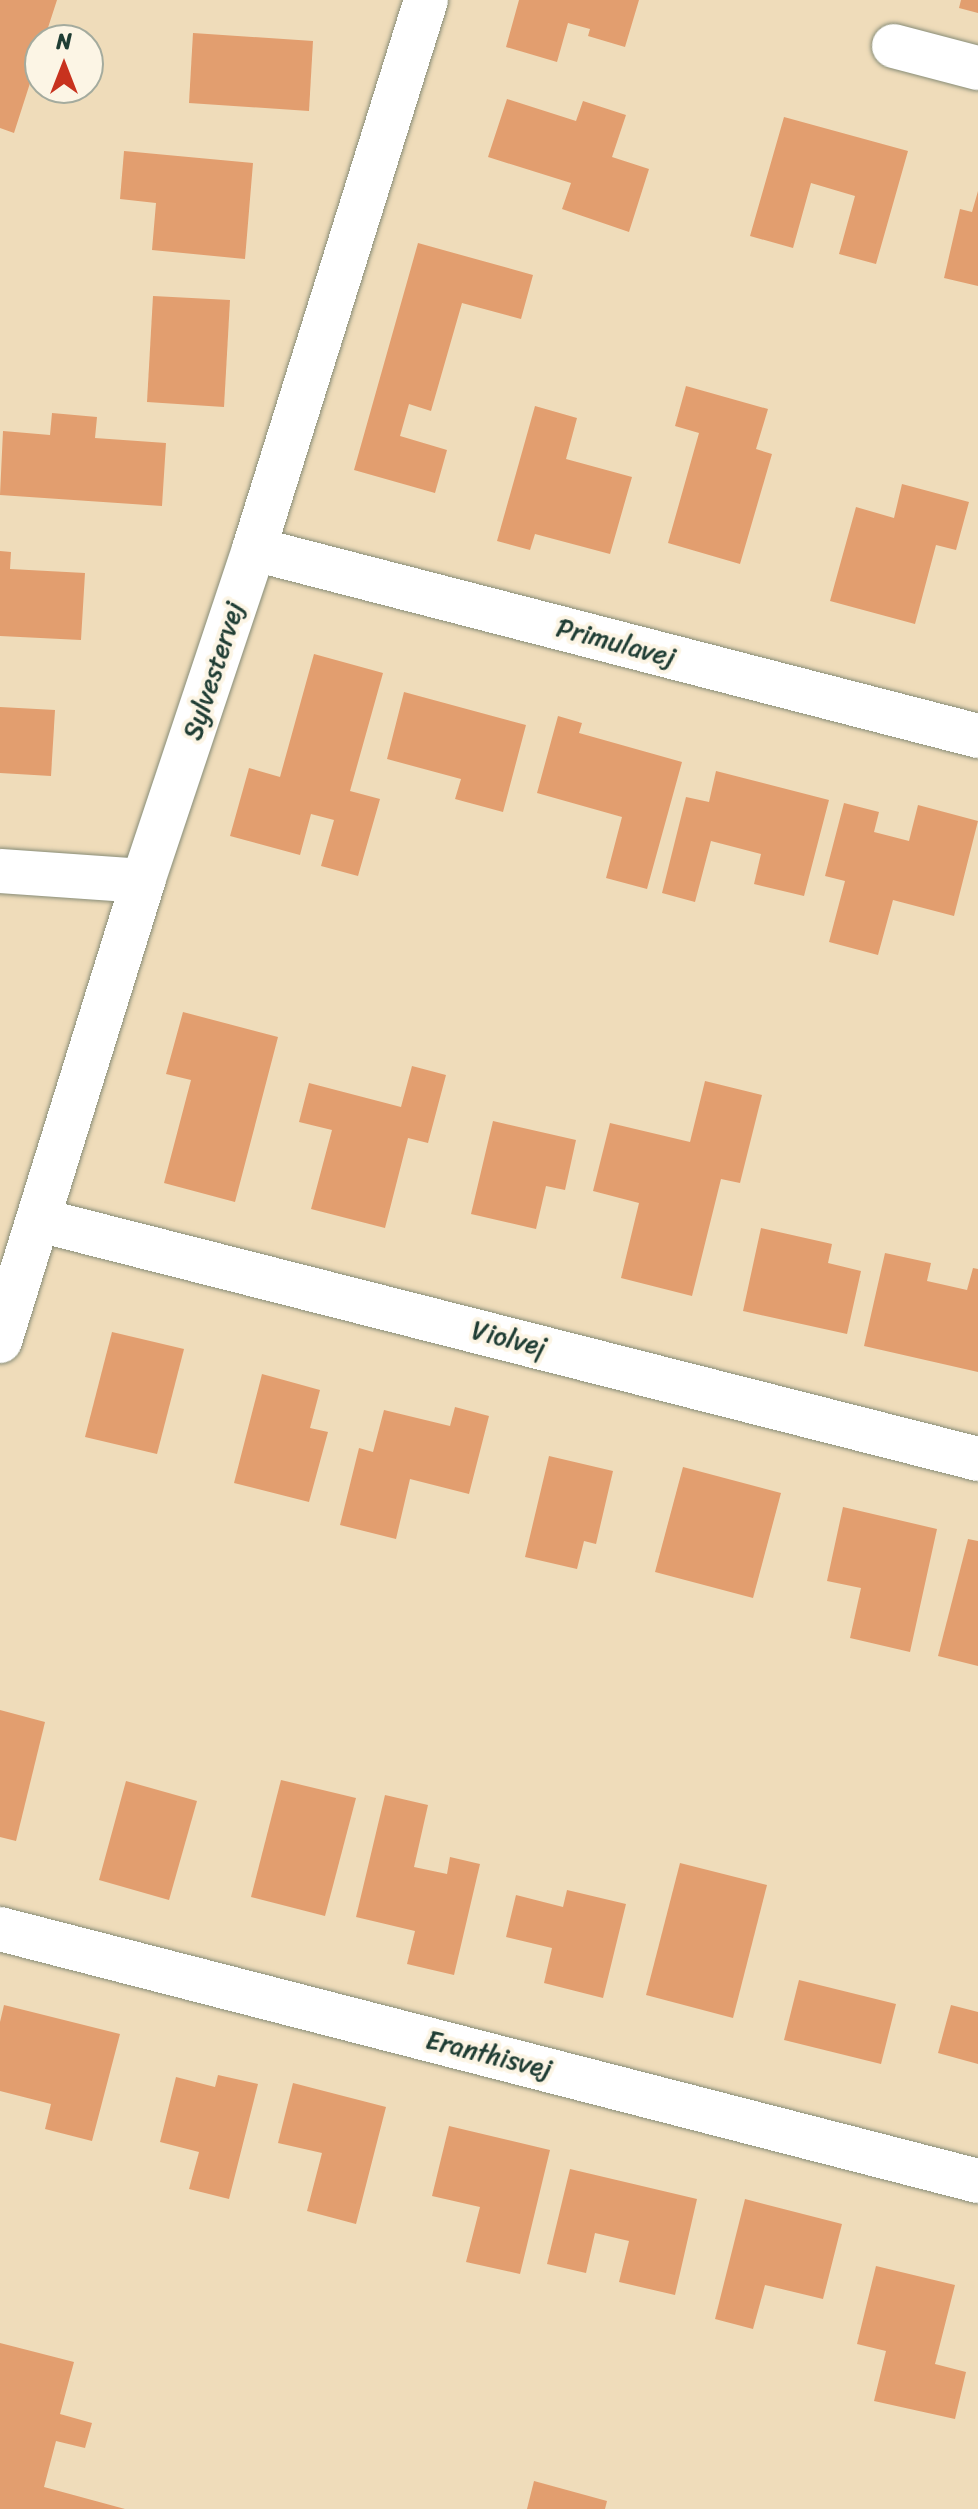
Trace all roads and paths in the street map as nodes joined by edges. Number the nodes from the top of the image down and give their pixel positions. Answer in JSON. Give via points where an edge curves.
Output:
{"nodes":[{"id":1,"x":426,"y":0,"type":"edge"},
{"id":2,"x":894,"y":46,"type":"dead end"},
{"id":3,"x":978,"y":68,"type":"edge"},
{"id":4,"x":254,"y":549,"type":"junction"},
{"id":5,"x":978,"y":736,"type":"edge"},
{"id":6,"x":0,"y":871,"type":"edge"},
{"id":7,"x":143,"y":881,"type":"junction"},
{"id":8,"x":39,"y":1220,"type":"junction"},
{"id":9,"x":0,"y":1341,"type":"edge"},
{"id":10,"x":978,"y":1459,"type":"edge"},
{"id":11,"x":0,"y":1929,"type":"edge"},
{"id":12,"x":978,"y":2181,"type":"edge"}],
"edges":[{"from":1,"to":4,"type":"street","name":"Sylvestervej"},
{"from":2,"to":3,"type":"street"},
{"from":4,"to":5,"type":"street","name":"Primulavej"},
{"from":4,"to":7,"type":"street","name":"Sylvestervej"},
{"from":6,"to":7,"type":"street"},
{"from":7,"to":8,"type":"street","name":"Sylvestervej"},
{"from":8,"to":9,"type":"street","name":"Sylvestervej"},
{"from":8,"to":10,"type":"street","name":"Violvej"},
{"from":11,"to":12,"type":"street","name":"Eranthisvej"}]}
